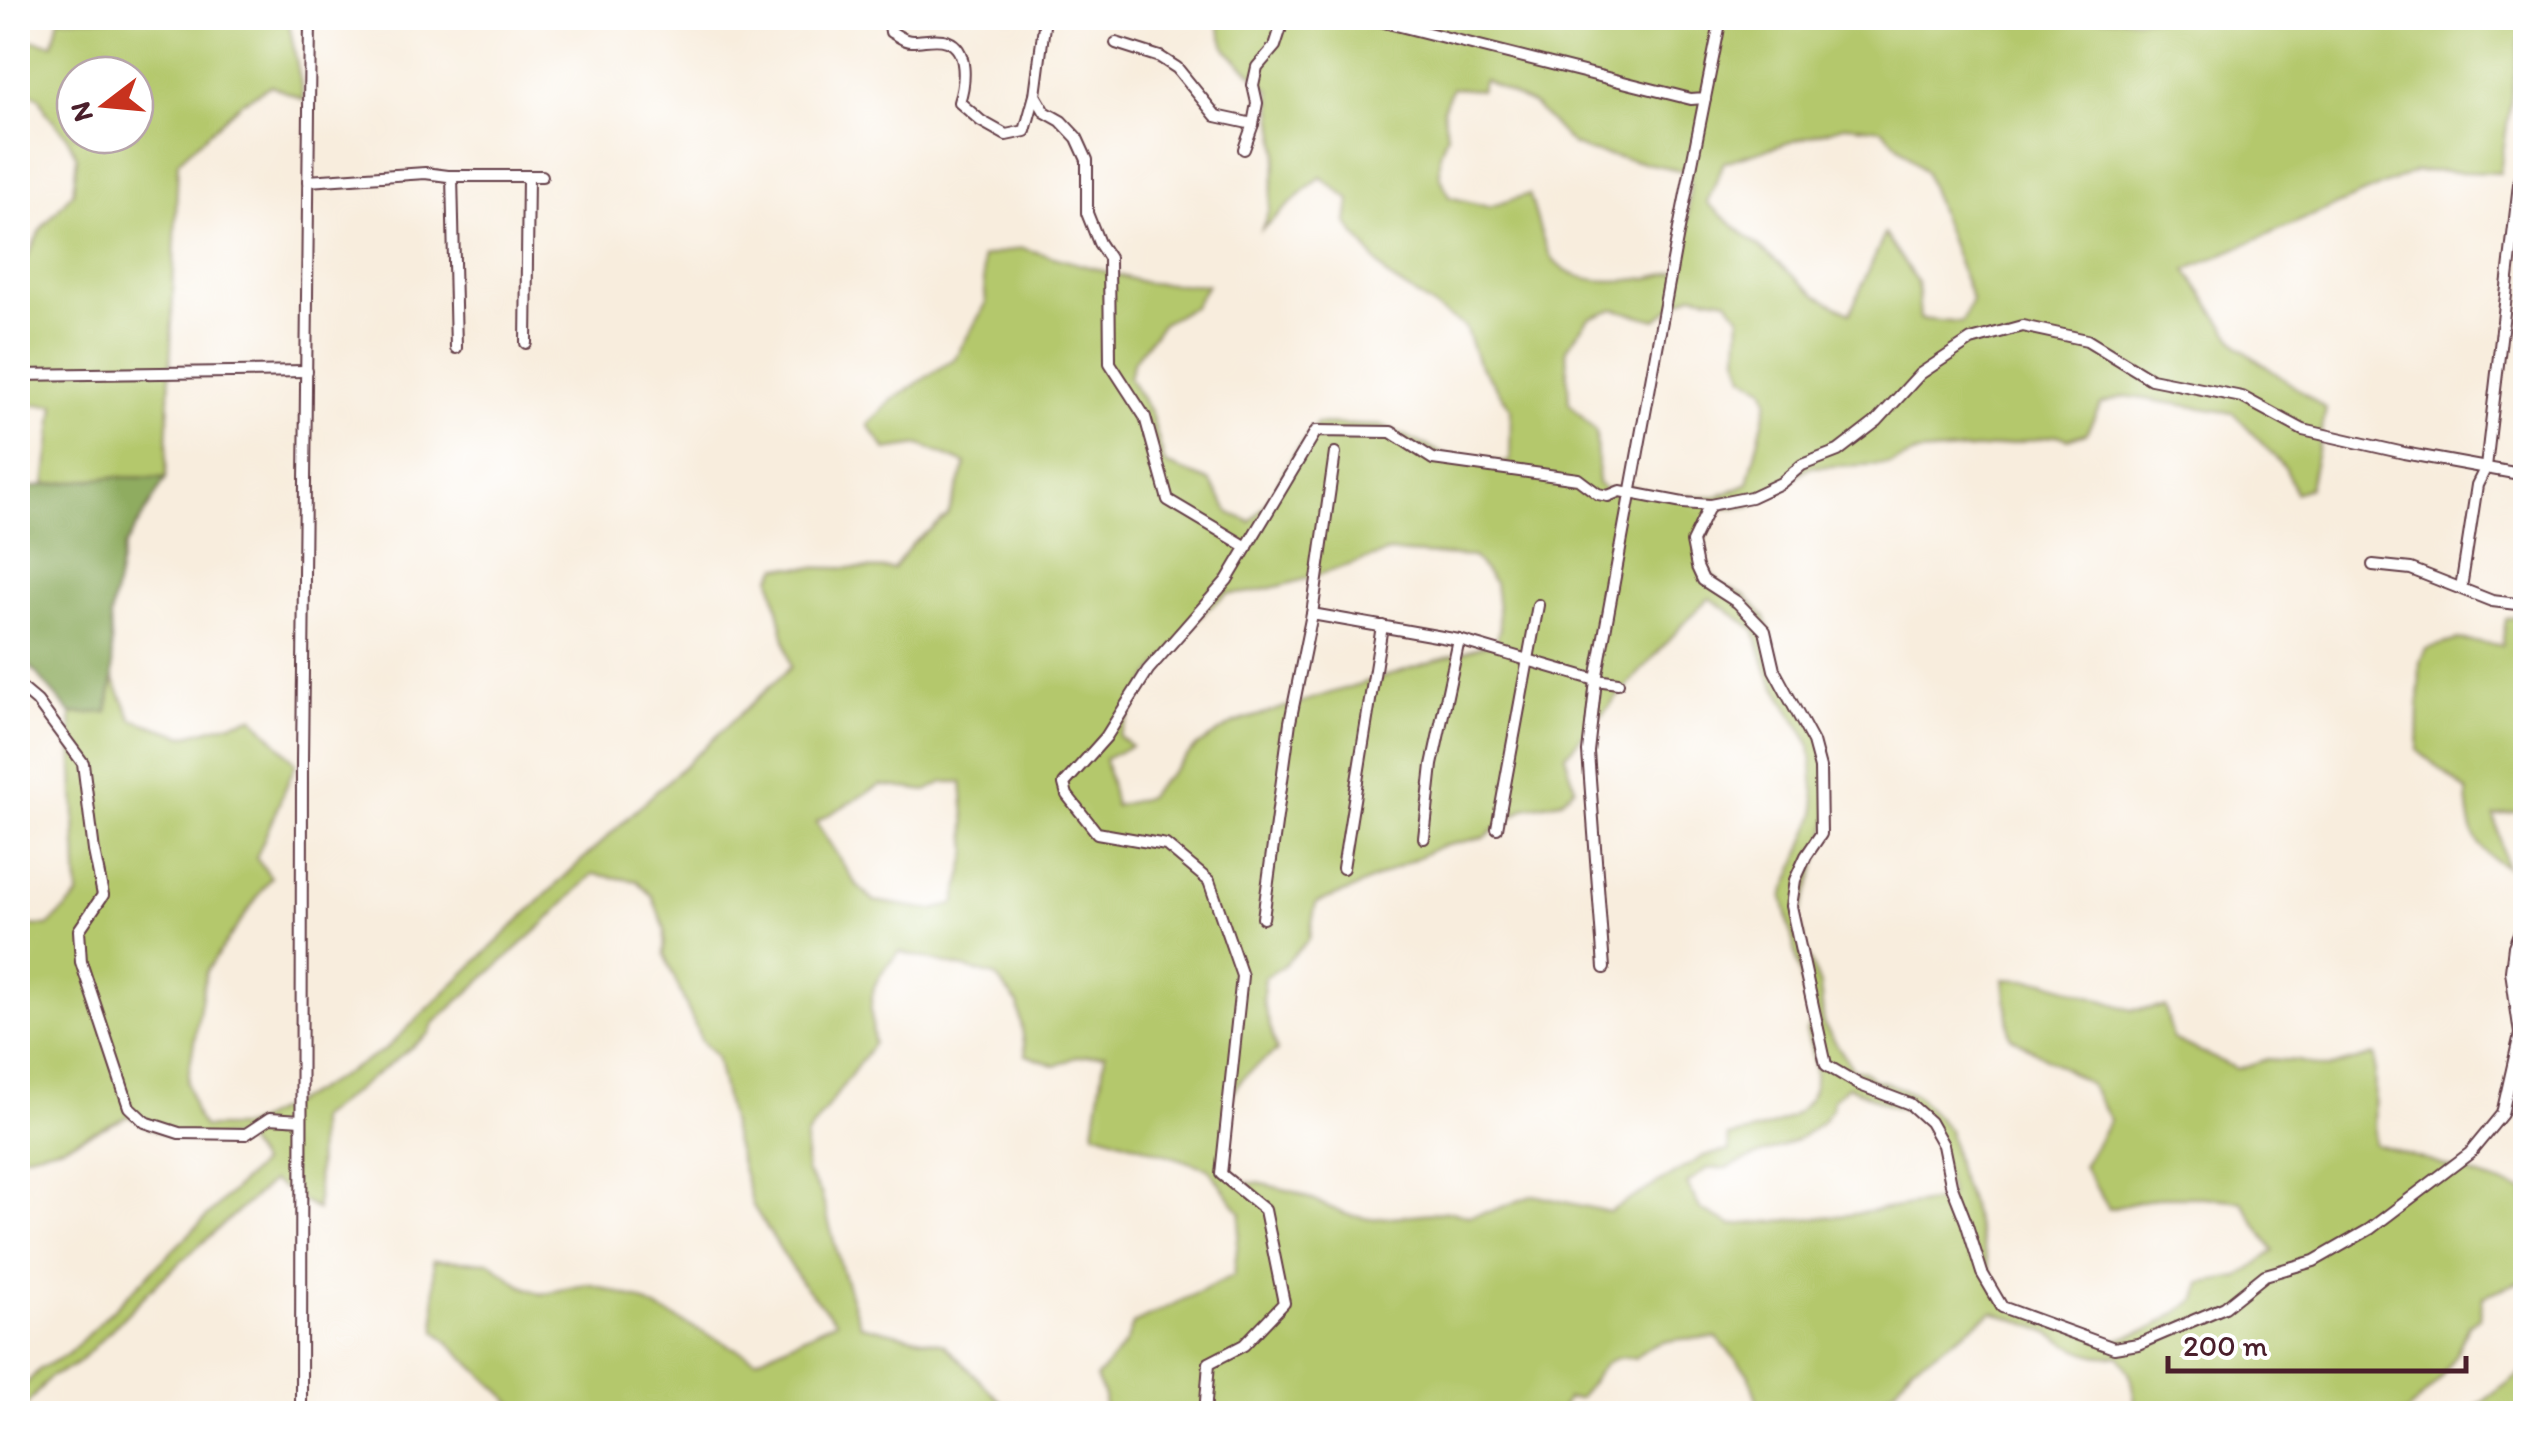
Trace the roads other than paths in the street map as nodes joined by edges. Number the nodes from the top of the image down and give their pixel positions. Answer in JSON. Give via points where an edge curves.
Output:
{"nodes":[{"id":1,"x":310,"y":18,"type":"edge"},
{"id":2,"x":889,"y":18,"type":"edge"},
{"id":3,"x":1044,"y":18,"type":"edge"},
{"id":4,"x":1284,"y":18,"type":"edge"},
{"id":5,"x":1368,"y":18,"type":"edge"},
{"id":6,"x":1422,"y":18,"type":"edge"},
{"id":7,"x":1721,"y":18,"type":"edge"},
{"id":8,"x":1419,"y":30,"type":"junction"},
{"id":9,"x":1116,"y":43,"type":"dead end"},
{"id":10,"x":1035,"y":95,"type":"junction"},
{"id":11,"x":1706,"y":98,"type":"junction"},
{"id":12,"x":1253,"y":124,"type":"junction"},
{"id":13,"x":2526,"y":124,"type":"edge"},
{"id":14,"x":1244,"y":149,"type":"dead end"},
{"id":15,"x":452,"y":176,"type":"junction"},
{"id":16,"x":542,"y":176,"type":"dead end"},
{"id":17,"x":528,"y":177,"type":"junction"},
{"id":18,"x":308,"y":182,"type":"junction"},
{"id":19,"x":526,"y":343,"type":"dead end"},
{"id":20,"x":456,"y":348,"type":"dead end"},
{"id":21,"x":307,"y":371,"type":"junction"},
{"id":22,"x":18,"y":375,"type":"edge"},
{"id":23,"x":1335,"y":453,"type":"dead end"},
{"id":24,"x":2526,"y":462,"type":"edge"},
{"id":25,"x":2486,"y":467,"type":"junction"},
{"id":26,"x":1630,"y":492,"type":"junction"},
{"id":27,"x":1710,"y":505,"type":"junction"},
{"id":28,"x":1247,"y":546,"type":"junction"},
{"id":29,"x":2374,"y":565,"type":"dead end"},
{"id":30,"x":2461,"y":588,"type":"junction"},
{"id":31,"x":1538,"y":605,"type":"dead end"},
{"id":32,"x":2526,"y":606,"type":"edge"},
{"id":33,"x":1312,"y":614,"type":"junction"},
{"id":34,"x":1382,"y":626,"type":"junction"},
{"id":35,"x":1460,"y":640,"type":"junction"},
{"id":36,"x":1528,"y":660,"type":"junction"},
{"id":37,"x":1596,"y":680,"type":"junction"},
{"id":38,"x":1618,"y":684,"type":"dead end"},
{"id":39,"x":18,"y":685,"type":"edge"},
{"id":40,"x":1497,"y":828,"type":"dead end"},
{"id":41,"x":1424,"y":838,"type":"dead end"},
{"id":42,"x":1342,"y":868,"type":"dead end"},
{"id":43,"x":2526,"y":916,"type":"edge"},
{"id":44,"x":1263,"y":918,"type":"dead end"},
{"id":45,"x":1604,"y":968,"type":"dead end"},
{"id":46,"x":301,"y":1120,"type":"junction"},
{"id":47,"x":302,"y":1414,"type":"edge"},
{"id":48,"x":1205,"y":1414,"type":"edge"}],
"edges":[{"from":1,"to":18,"type":"street"},
{"from":2,"to":10,"type":"street","via":[[891,32],[909,42],[945,39],[956,46],[964,74],[960,102],[1006,135],[1025,130]]},
{"from":3,"to":10,"type":"street"},
{"from":4,"to":12,"type":"street","via":[[1276,46],[1257,67]]},
{"from":5,"to":8,"type":"street"},
{"from":6,"to":8,"type":"street"},
{"from":7,"to":11,"type":"street"},
{"from":8,"to":11,"type":"street"},
{"from":9,"to":12,"type":"street","via":[[1176,68],[1216,116]]},
{"from":10,"to":28,"type":"street","via":[[1076,138],[1087,160],[1087,213],[1109,258],[1110,362],[1145,417],[1168,500]]},
{"from":11,"to":26,"type":"street"},
{"from":12,"to":14,"type":"street"},
{"from":13,"to":25,"type":"street"},
{"from":15,"to":17,"type":"street"},
{"from":15,"to":18,"type":"street"},
{"from":15,"to":20,"type":"street"},
{"from":16,"to":17,"type":"street"},
{"from":17,"to":19,"type":"street"},
{"from":18,"to":21,"type":"street"},
{"from":21,"to":22,"type":"street"},
{"from":21,"to":46,"type":"street"},
{"from":23,"to":33,"type":"street"},
{"from":24,"to":25,"type":"street","via":[[2514,473]]},
{"from":25,"to":27,"type":"street","via":[[2303,430],[2242,397],[2151,379],[2087,340],[2022,326],[1970,340],[1920,374],[1838,451],[1751,497]]},
{"from":25,"to":30,"type":"street","via":[[2477,485]]},
{"from":26,"to":27,"type":"street"},
{"from":26,"to":28,"type":"street","via":[[1608,496],[1578,479],[1434,460],[1391,432],[1316,431]]},
{"from":26,"to":37,"type":"street"},
{"from":27,"to":43,"type":"street","via":[[1692,542],[1697,567],[1703,580],[1765,631],[1774,670],[1820,768],[1821,834],[1794,880],[1791,906],[1826,1066],[1910,1104],[1930,1122],[1982,1273],[2002,1307],[2114,1348],[2138,1344],[2225,1307],[2265,1275],[2314,1261],[2370,1229],[2470,1153],[2502,1114],[2520,1034],[2514,946]]},
{"from":28,"to":48,"type":"street","via":[[1064,784],[1098,833],[1166,845],[1208,882],[1242,976],[1221,1174],[1265,1210],[1284,1303],[1244,1345],[1209,1364]]},
{"from":29,"to":30,"type":"street","via":[[2411,568]]},
{"from":30,"to":32,"type":"street"},
{"from":31,"to":36,"type":"street"},
{"from":33,"to":34,"type":"street"},
{"from":33,"to":44,"type":"street"},
{"from":34,"to":35,"type":"street"},
{"from":34,"to":42,"type":"street"},
{"from":35,"to":36,"type":"street"},
{"from":35,"to":41,"type":"street","via":[[1432,766]]},
{"from":36,"to":37,"type":"street"},
{"from":36,"to":40,"type":"street"},
{"from":37,"to":38,"type":"street"},
{"from":37,"to":45,"type":"street","via":[[1588,752]]},
{"from":39,"to":46,"type":"street","via":[[83,763],[103,895],[80,930],[81,962],[129,1107],[146,1122],[179,1134],[246,1134],[270,1118]]},
{"from":46,"to":47,"type":"street"}]}
